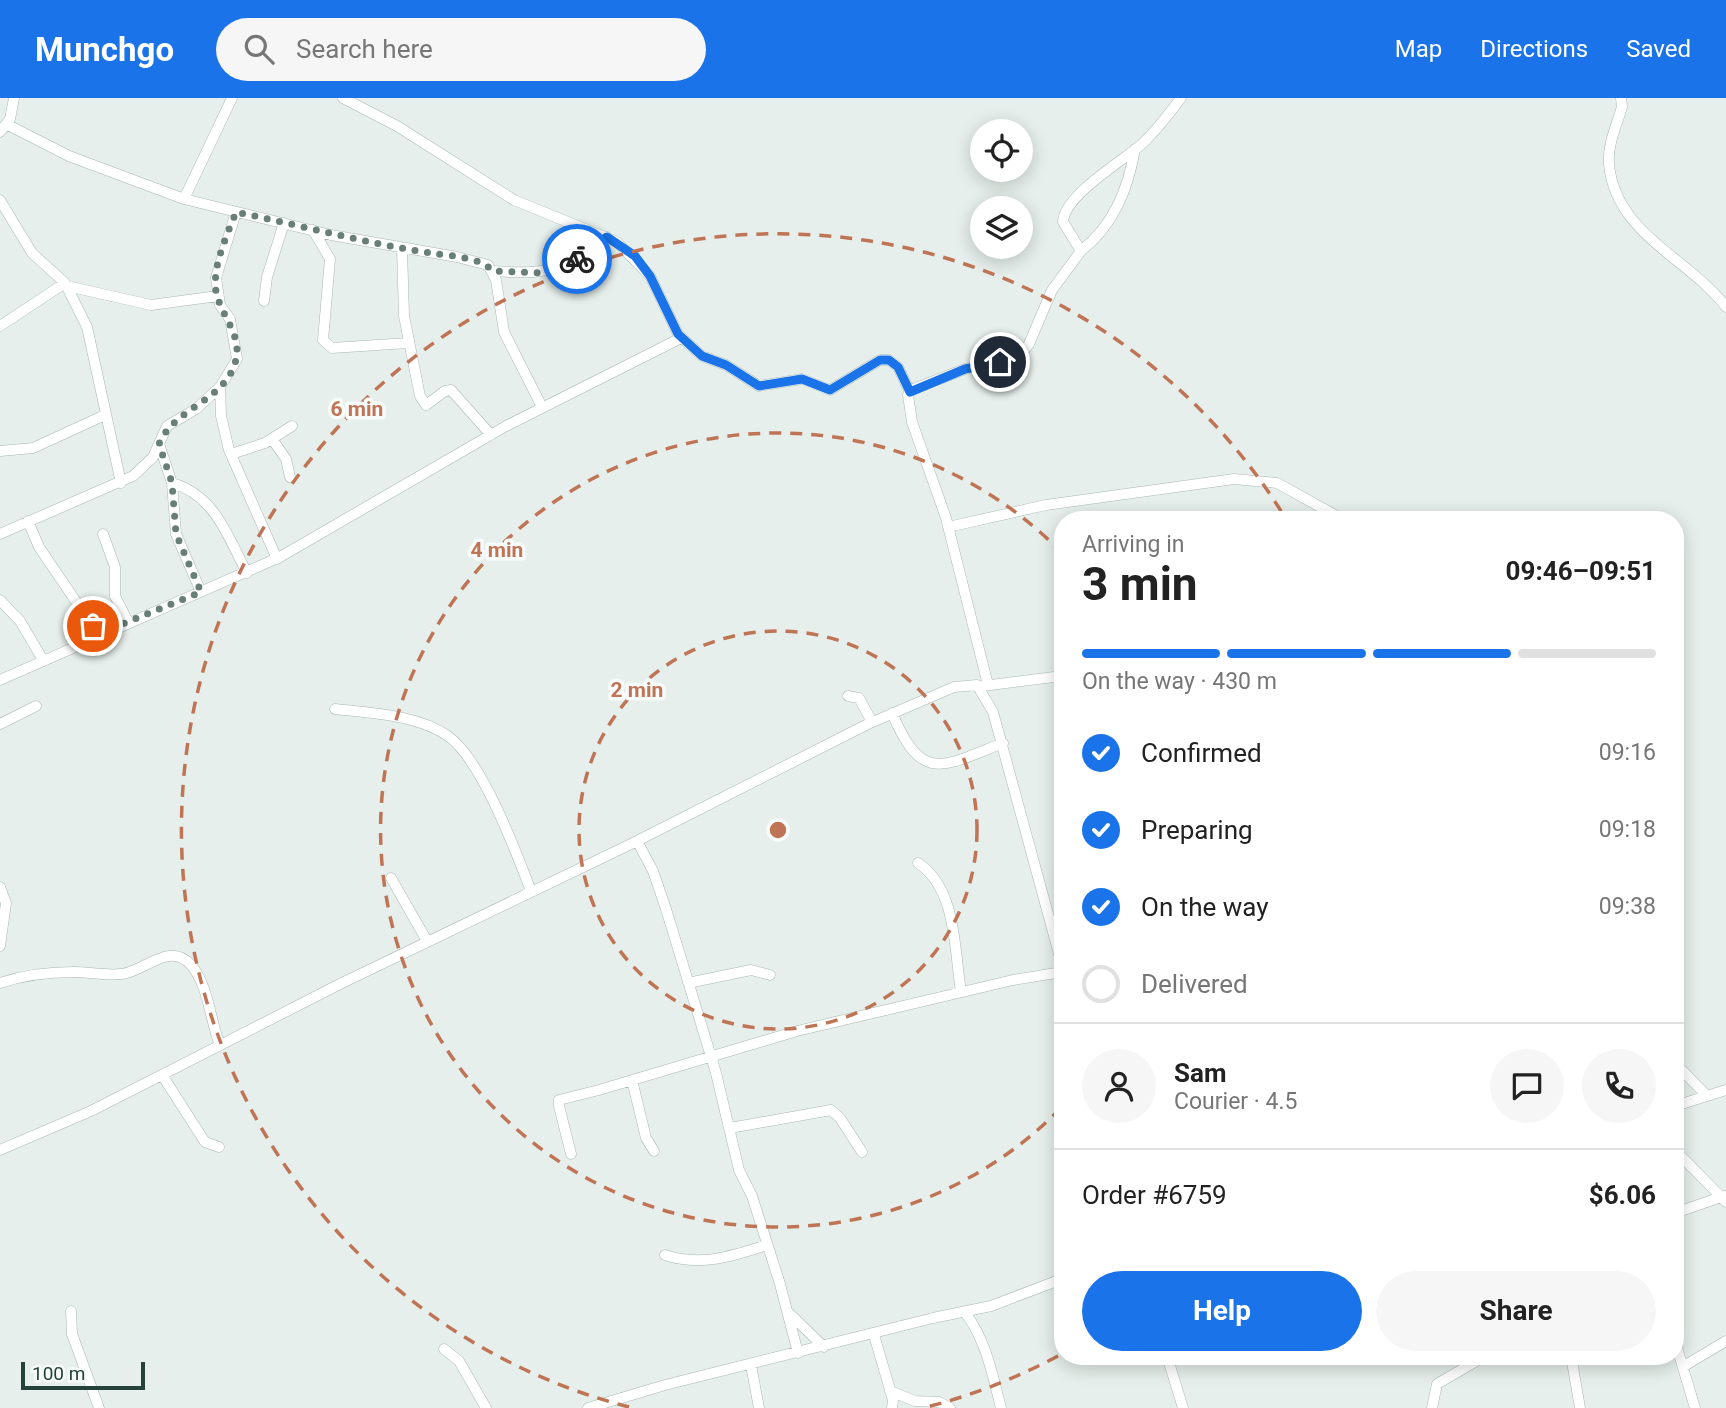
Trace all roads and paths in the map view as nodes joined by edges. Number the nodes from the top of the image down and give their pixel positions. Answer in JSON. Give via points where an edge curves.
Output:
{"nodes":[{"id":1,"x":14,"y":98,"type":"edge"},
{"id":2,"x":232,"y":98,"type":"edge"},
{"id":3,"x":343,"y":98,"type":"edge"},
{"id":4,"x":1181,"y":98,"type":"edge"},
{"id":5,"x":1621,"y":98,"type":"edge"},
{"id":6,"x":3,"y":128,"type":"edge"},
{"id":7,"x":1135,"y":149,"type":"junction"},
{"id":8,"x":184,"y":199,"type":"junction"},
{"id":9,"x":0,"y":200,"type":"edge"},
{"id":10,"x":236,"y":212,"type":"junction"},
{"id":11,"x":284,"y":223,"type":"junction"},
{"id":12,"x":313,"y":230,"type":"junction"},
{"id":13,"x":607,"y":237,"type":"junction"},
{"id":14,"x":402,"y":248,"type":"junction"},
{"id":15,"x":1081,"y":251,"type":"junction"},
{"id":16,"x":493,"y":271,"type":"junction"},
{"id":17,"x":66,"y":284,"type":"junction"},
{"id":18,"x":218,"y":296,"type":"junction"},
{"id":19,"x":264,"y":301,"type":"dead end"},
{"id":20,"x":1726,"y":306,"type":"edge"},
{"id":21,"x":0,"y":326,"type":"edge"},
{"id":22,"x":681,"y":338,"type":"junction"},
{"id":23,"x":408,"y":343,"type":"junction"},
{"id":24,"x":220,"y":387,"type":"junction"},
{"id":25,"x":910,"y":392,"type":"junction"},
{"id":26,"x":542,"y":407,"type":"junction"},
{"id":27,"x":105,"y":415,"type":"junction"},
{"id":28,"x":292,"y":426,"type":"dead end"},
{"id":29,"x":491,"y":435,"type":"junction"},
{"id":30,"x":272,"y":439,"type":"junction"},
{"id":31,"x":159,"y":444,"type":"junction"},
{"id":32,"x":0,"y":451,"type":"edge"},
{"id":33,"x":231,"y":454,"type":"junction"},
{"id":34,"x":290,"y":477,"type":"dead end"},
{"id":35,"x":121,"y":482,"type":"junction"},
{"id":36,"x":172,"y":483,"type":"junction"},
{"id":37,"x":1327,"y":511,"type":"edge"},
{"id":38,"x":28,"y":522,"type":"junction"},
{"id":39,"x":948,"y":527,"type":"junction"},
{"id":40,"x":0,"y":534,"type":"edge"},
{"id":41,"x":103,"y":534,"type":"dead end"},
{"id":42,"x":276,"y":559,"type":"junction"},
{"id":43,"x":247,"y":573,"type":"junction"},
{"id":44,"x":201,"y":592,"type":"junction"},
{"id":45,"x":0,"y":600,"type":"edge"},
{"id":46,"x":128,"y":622,"type":"junction"},
{"id":47,"x":98,"y":634,"type":"junction"},
{"id":48,"x":43,"y":660,"type":"junction"},
{"id":49,"x":1054,"y":677,"type":"edge"},
{"id":50,"x":0,"y":680,"type":"edge"},
{"id":51,"x":983,"y":685,"type":"junction"},
{"id":52,"x":848,"y":696,"type":"dead end"},
{"id":53,"x":36,"y":706,"type":"dead end"},
{"id":54,"x":335,"y":709,"type":"dead end"},
{"id":55,"x":892,"y":713,"type":"junction"},
{"id":56,"x":872,"y":722,"type":"junction"},
{"id":57,"x":0,"y":724,"type":"edge"},
{"id":58,"x":1003,"y":743,"type":"junction"},
{"id":59,"x":637,"y":841,"type":"junction"},
{"id":60,"x":918,"y":863,"type":"dead end"},
{"id":61,"x":391,"y":878,"type":"dead end"},
{"id":62,"x":0,"y":887,"type":"edge"},
{"id":63,"x":531,"y":891,"type":"junction"},
{"id":64,"x":1054,"y":935,"type":"edge"},
{"id":65,"x":427,"y":941,"type":"junction"},
{"id":66,"x":0,"y":946,"type":"edge"},
{"id":67,"x":1054,"y":974,"type":"edge"},
{"id":68,"x":770,"y":975,"type":"dead end"},
{"id":69,"x":0,"y":983,"type":"edge"},
{"id":70,"x":688,"y":983,"type":"junction"},
{"id":71,"x":961,"y":992,"type":"junction"},
{"id":72,"x":220,"y":1045,"type":"junction"},
{"id":73,"x":711,"y":1056,"type":"junction"},
{"id":74,"x":1684,"y":1072,"type":"edge"},
{"id":75,"x":162,"y":1075,"type":"junction"},
{"id":76,"x":632,"y":1080,"type":"junction"},
{"id":77,"x":1726,"y":1090,"type":"edge"},
{"id":78,"x":1707,"y":1096,"type":"junction"},
{"id":79,"x":1684,"y":1102,"type":"edge"},
{"id":80,"x":730,"y":1128,"type":"junction"},
{"id":81,"x":219,"y":1147,"type":"dead end"},
{"id":82,"x":0,"y":1150,"type":"edge"},
{"id":83,"x":654,"y":1151,"type":"dead end"},
{"id":84,"x":862,"y":1152,"type":"dead end"},
{"id":85,"x":571,"y":1154,"type":"dead end"},
{"id":86,"x":1684,"y":1159,"type":"edge"},
{"id":87,"x":1724,"y":1198,"type":"edge"},
{"id":88,"x":1684,"y":1210,"type":"edge"},
{"id":89,"x":767,"y":1245,"type":"junction"},
{"id":90,"x":665,"y":1255,"type":"dead end"},
{"id":91,"x":1054,"y":1282,"type":"edge"},
{"id":92,"x":71,"y":1311,"type":"dead end"},
{"id":93,"x":788,"y":1312,"type":"junction"},
{"id":94,"x":966,"y":1314,"type":"junction"},
{"id":95,"x":874,"y":1335,"type":"junction"},
{"id":96,"x":1726,"y":1341,"type":"edge"},
{"id":97,"x":824,"y":1347,"type":"junction"},
{"id":98,"x":444,"y":1349,"type":"dead end"},
{"id":99,"x":798,"y":1353,"type":"junction"},
{"id":100,"x":751,"y":1365,"type":"junction"},
{"id":101,"x":1170,"y":1365,"type":"edge"},
{"id":102,"x":1470,"y":1365,"type":"edge"},
{"id":103,"x":1573,"y":1365,"type":"edge"},
{"id":104,"x":1684,"y":1366,"type":"joint"},
{"id":105,"x":890,"y":1391,"type":"junction"},
{"id":106,"x":99,"y":1408,"type":"edge"},
{"id":107,"x":486,"y":1408,"type":"edge"},
{"id":108,"x":588,"y":1408,"type":"edge"},
{"id":109,"x":759,"y":1408,"type":"edge"},
{"id":110,"x":891,"y":1408,"type":"edge"},
{"id":111,"x":950,"y":1408,"type":"edge"},
{"id":112,"x":1001,"y":1408,"type":"edge"},
{"id":113,"x":1183,"y":1408,"type":"edge"},
{"id":114,"x":1432,"y":1408,"type":"edge"},
{"id":115,"x":1580,"y":1408,"type":"edge"},
{"id":116,"x":1695,"y":1408,"type":"edge"}],
"edges":[{"from":1,"to":6,"type":"street","via":[[13,111]]},
{"from":2,"to":8,"type":"street"},
{"from":3,"to":13,"type":"street","via":[[397,126],[514,200]]},
{"from":4,"to":7,"type":"street"},
{"from":5,"to":20,"type":"street","via":[[1608,162],[1623,205],[1647,237],[1698,275]]},
{"from":6,"to":8,"type":"street"},
{"from":7,"to":15,"type":"street","via":[[1124,194],[1113,215]]},
{"from":7,"to":15,"type":"street","via":[[1097,178],[1063,215]]},
{"from":8,"to":10,"type":"street"},
{"from":9,"to":17,"type":"street","via":[[32,253]]},
{"from":10,"to":11,"type":"street"},
{"from":10,"to":18,"type":"street","via":[[216,278]]},
{"from":11,"to":12,"type":"street"},
{"from":11,"to":19,"type":"street"},
{"from":12,"to":14,"type":"street"},
{"from":12,"to":23,"type":"street","via":[[330,259],[324,299],[326,345]]},
{"from":13,"to":16,"type":"street","via":[[581,257],[545,273]]},
{"from":13,"to":22,"type":"street","via":[[635,256],[650,276]]},
{"from":14,"to":16,"type":"street","via":[[457,257],[488,265]]},
{"from":14,"to":23,"type":"street"},
{"from":15,"to":25,"type":"street","via":[[1052,290],[1029,344],[1019,356],[965,369]]},
{"from":16,"to":26,"type":"street","via":[[504,332]]},
{"from":17,"to":18,"type":"street","via":[[151,306]]},
{"from":17,"to":21,"type":"street"},
{"from":17,"to":27,"type":"street","via":[[87,327]]},
{"from":18,"to":24,"type":"street","via":[[230,318],[237,359]]},
{"from":22,"to":25,"type":"street","via":[[702,356],[759,386],[802,379],[830,390],[880,360],[889,360],[898,367]]},
{"from":22,"to":26,"type":"street"},
{"from":23,"to":29,"type":"street","via":[[424,402],[429,404],[451,390]]},
{"from":24,"to":31,"type":"street","via":[[167,426]]},
{"from":24,"to":33,"type":"street","via":[[221,416]]},
{"from":25,"to":39,"type":"street","via":[[912,422]]},
{"from":26,"to":29,"type":"street"},
{"from":27,"to":32,"type":"street","via":[[33,448]]},
{"from":27,"to":35,"type":"street"},
{"from":28,"to":30,"type":"street"},
{"from":29,"to":42,"type":"street"},
{"from":30,"to":33,"type":"street"},
{"from":30,"to":34,"type":"street","via":[[286,459]]},
{"from":31,"to":35,"type":"street","via":[[143,469]]},
{"from":31,"to":36,"type":"street"},
{"from":33,"to":42,"type":"street"},
{"from":35,"to":38,"type":"street"},
{"from":36,"to":43,"type":"street","via":[[191,488],[205,500]]},
{"from":36,"to":44,"type":"street","via":[[176,534]]},
{"from":37,"to":39,"type":"street","via":[[1277,484],[1234,479],[1046,505]]},
{"from":38,"to":40,"type":"street"},
{"from":38,"to":47,"type":"street","via":[[52,568]]},
{"from":39,"to":51,"type":"street"},
{"from":41,"to":46,"type":"street","via":[[115,567],[115,596]]},
{"from":42,"to":43,"type":"street"},
{"from":43,"to":44,"type":"street"},
{"from":44,"to":46,"type":"street"},
{"from":45,"to":48,"type":"street","via":[[20,621]]},
{"from":46,"to":47,"type":"street"},
{"from":47,"to":48,"type":"street"},
{"from":48,"to":50,"type":"street"},
{"from":49,"to":51,"type":"street"},
{"from":51,"to":55,"type":"street","via":[[954,687]]},
{"from":51,"to":58,"type":"street"},
{"from":52,"to":56,"type":"street","via":[[859,698]]},
{"from":53,"to":57,"type":"street"},
{"from":54,"to":63,"type":"street","via":[[400,719],[449,736],[488,793]]},
{"from":55,"to":56,"type":"street"},
{"from":55,"to":58,"type":"street","via":[[910,751],[934,763],[958,761]]},
{"from":56,"to":59,"type":"street"},
{"from":58,"to":64,"type":"street"},
{"from":59,"to":63,"type":"street"},
{"from":59,"to":70,"type":"street","via":[[653,871]]},
{"from":60,"to":71,"type":"street","via":[[935,875],[944,895]]},
{"from":61,"to":65,"type":"street"},
{"from":62,"to":66,"type":"street","via":[[6,903]]},
{"from":63,"to":65,"type":"street"},
{"from":65,"to":72,"type":"street"},
{"from":67,"to":71,"type":"street"},
{"from":68,"to":70,"type":"street","via":[[751,970]]},
{"from":69,"to":72,"type":"street","via":[[36,974],[125,974],[155,959],[181,958],[201,982]]},
{"from":70,"to":73,"type":"street"},
{"from":71,"to":73,"type":"street","via":[[810,1027]]},
{"from":72,"to":75,"type":"street"},
{"from":73,"to":76,"type":"street"},
{"from":73,"to":80,"type":"street"},
{"from":74,"to":78,"type":"street"},
{"from":75,"to":81,"type":"street","via":[[205,1142]]},
{"from":75,"to":82,"type":"street"},
{"from":76,"to":83,"type":"street","via":[[646,1138]]},
{"from":76,"to":85,"type":"street","via":[[559,1100]]},
{"from":77,"to":78,"type":"street"},
{"from":78,"to":79,"type":"street"},
{"from":80,"to":84,"type":"street","via":[[831,1110]]},
{"from":80,"to":89,"type":"street","via":[[739,1170]]},
{"from":86,"to":87,"type":"street"},
{"from":87,"to":88,"type":"street"},
{"from":89,"to":90,"type":"street","via":[[717,1260]]},
{"from":89,"to":93,"type":"street"},
{"from":91,"to":94,"type":"street"},
{"from":92,"to":106,"type":"street","via":[[72,1334]]},
{"from":93,"to":97,"type":"street"},
{"from":93,"to":99,"type":"street"},
{"from":94,"to":95,"type":"street"},
{"from":94,"to":112,"type":"street","via":[[989,1362]]},
{"from":95,"to":97,"type":"street"},
{"from":95,"to":105,"type":"street"},
{"from":96,"to":104,"type":"street"},
{"from":97,"to":99,"type":"street"},
{"from":98,"to":107,"type":"street","via":[[459,1361]]},
{"from":99,"to":100,"type":"street"},
{"from":100,"to":108,"type":"street"},
{"from":100,"to":109,"type":"street"},
{"from":101,"to":113,"type":"street"},
{"from":102,"to":114,"type":"street","via":[[1437,1384]]},
{"from":103,"to":115,"type":"street"},
{"from":104,"to":116,"type":"street"},
{"from":105,"to":110,"type":"street"},
{"from":105,"to":111,"type":"street"}]}
